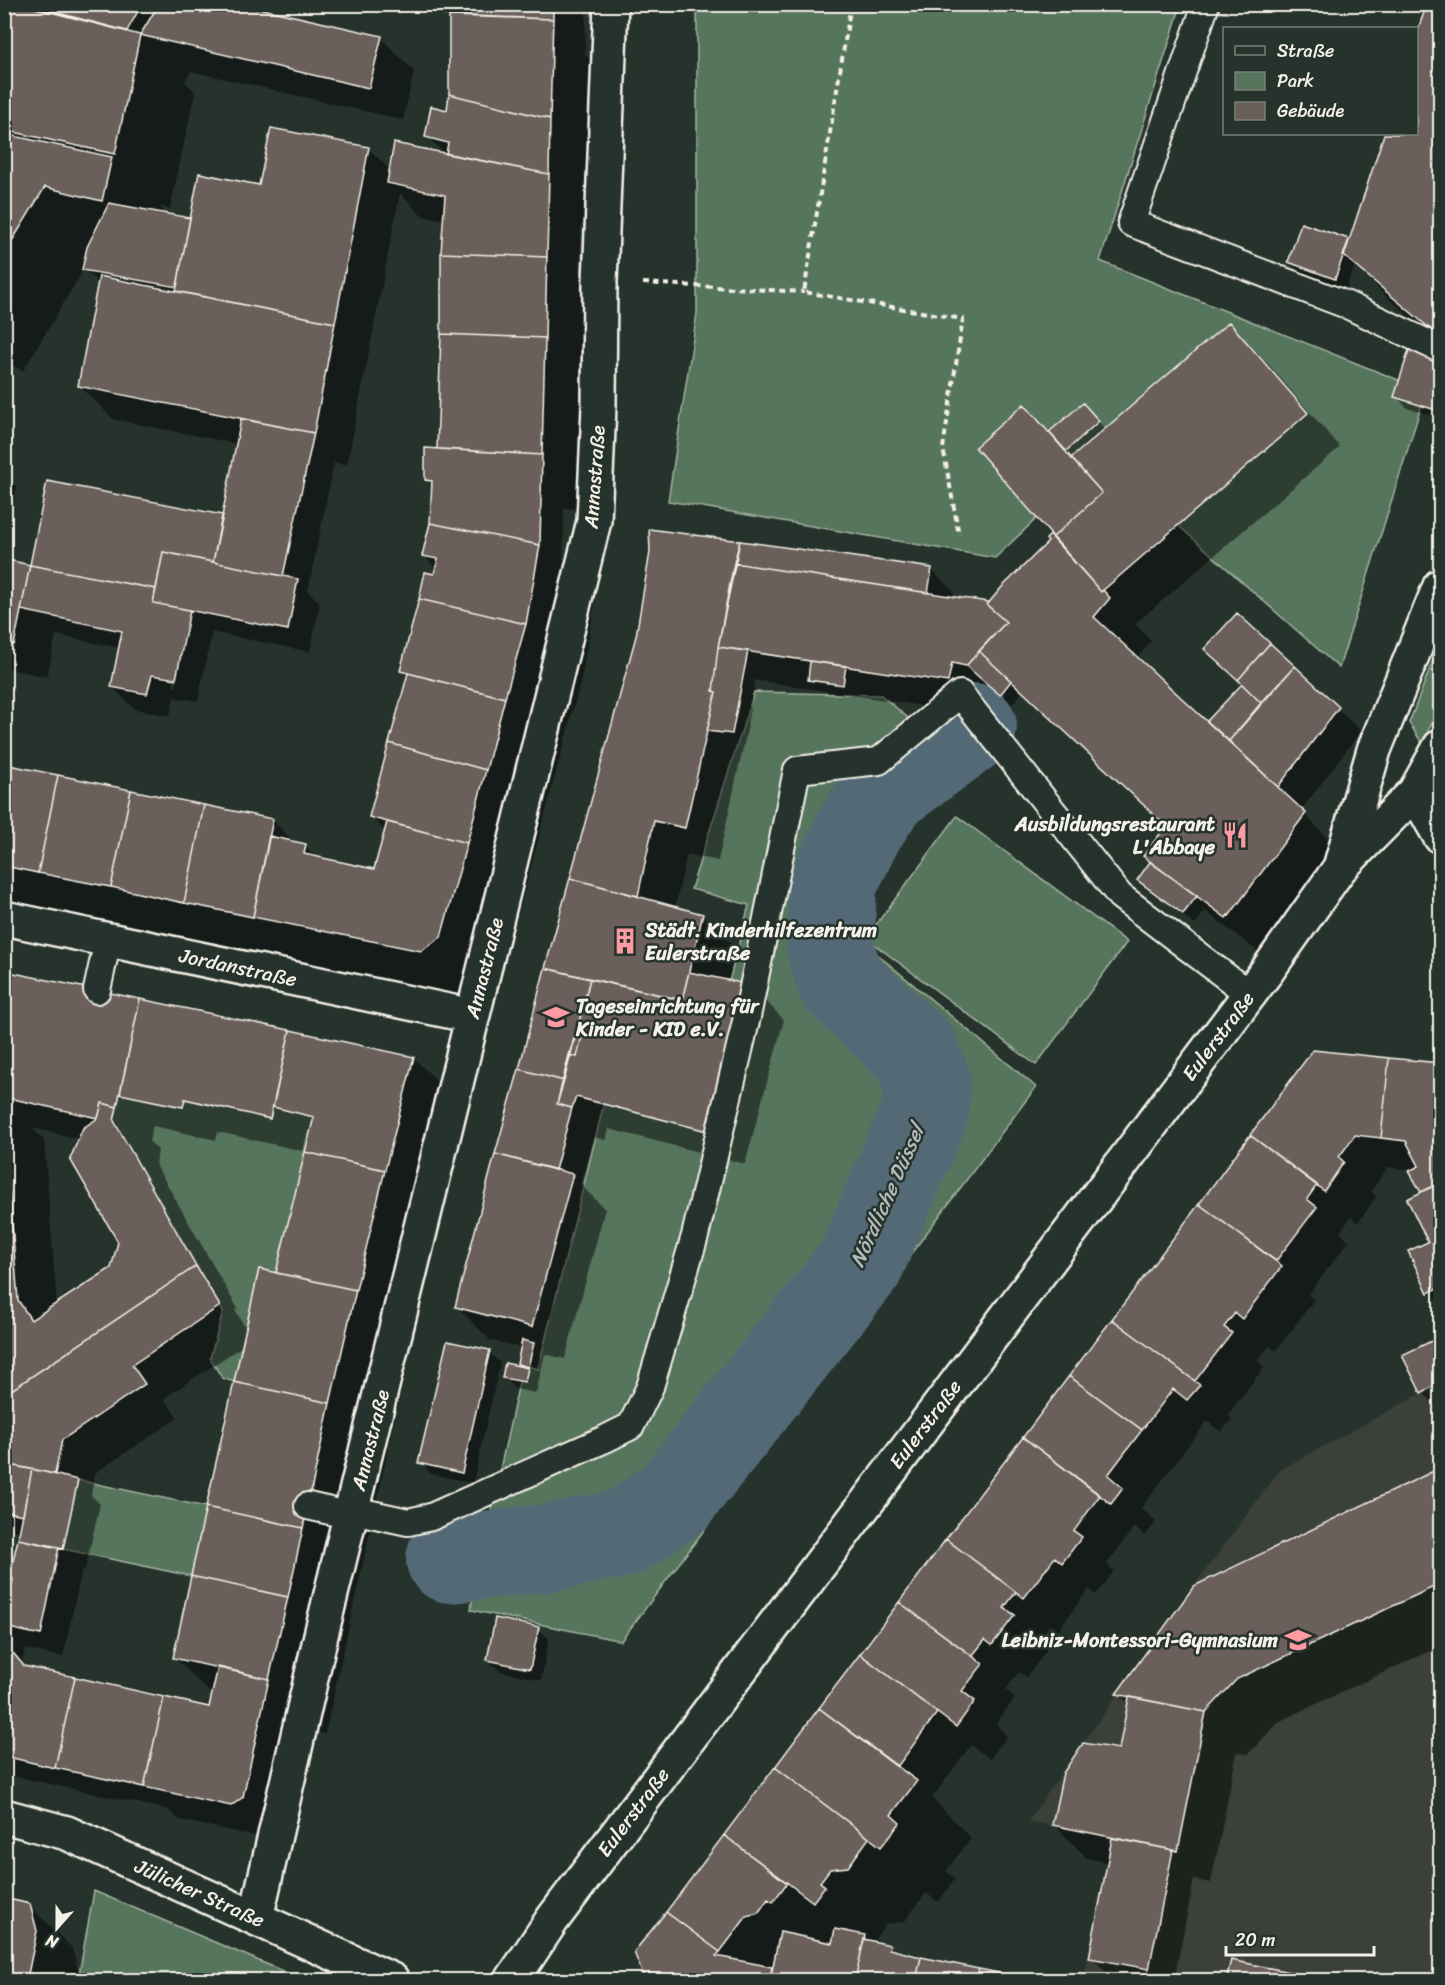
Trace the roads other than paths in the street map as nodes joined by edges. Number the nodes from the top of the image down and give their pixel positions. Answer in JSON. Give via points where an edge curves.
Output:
{"nodes":[{"id":1,"x":611,"y":4,"type":"edge"},
{"id":2,"x":1206,"y":4,"type":"edge"},
{"id":3,"x":1440,"y":350,"type":"edge"},
{"id":4,"x":1440,"y":586,"type":"edge"},
{"id":5,"x":1440,"y":747,"type":"edge"},
{"id":6,"x":1415,"y":792,"type":"junction"},
{"id":7,"x":1440,"y":836,"type":"edge"},
{"id":8,"x":1340,"y":869,"type":"junction"},
{"id":9,"x":4,"y":918,"type":"edge"},
{"id":10,"x":108,"y":940,"type":"junction"},
{"id":11,"x":98,"y":990,"type":"dead end"},
{"id":12,"x":1250,"y":994,"type":"junction"},
{"id":13,"x":472,"y":1016,"type":"junction"},
{"id":14,"x":308,"y":1506,"type":"dead end"},
{"id":15,"x":352,"y":1513,"type":"junction"},
{"id":16,"x":4,"y":1816,"type":"edge"},
{"id":17,"x":256,"y":1918,"type":"junction"},
{"id":18,"x":392,"y":1980,"type":"edge"},
{"id":19,"x":512,"y":1980,"type":"edge"}],
"edges":[{"from":1,"to":13,"type":"street","name":"Annastraße","via":[[594,521]]},
{"from":2,"to":3,"type":"lane","via":[[1131,223],[1347,304]]},
{"from":4,"to":8,"type":"street","name":"Eulerstraße","via":[[1374,750]]},
{"from":5,"to":6,"type":"street","name":"Eulerstraße"},
{"from":6,"to":7,"type":"street"},
{"from":6,"to":8,"type":"street","name":"Eulerstraße"},
{"from":8,"to":12,"type":"street","name":"Eulerstraße"},
{"from":9,"to":10,"type":"street","name":"Jordanstraße"},
{"from":10,"to":11,"type":"lane"},
{"from":10,"to":13,"type":"street","name":"Jordanstraße"},
{"from":12,"to":15,"type":"lane","via":[[1120,896],[960,694],[879,761],[796,771],[747,1017],[695,1236],[650,1387],[631,1426],[431,1517],[408,1522]]},
{"from":12,"to":19,"type":"street","name":"Eulerstraße","via":[[558,1911]]},
{"from":13,"to":15,"type":"street","name":"Annastraße"},
{"from":14,"to":15,"type":"lane"},
{"from":15,"to":17,"type":"street","name":"Annastraße"},
{"from":16,"to":17,"type":"street","name":"Jülicher Straße","via":[[67,1833]]},
{"from":17,"to":18,"type":"street","name":"Jülicher Straße"}]}
